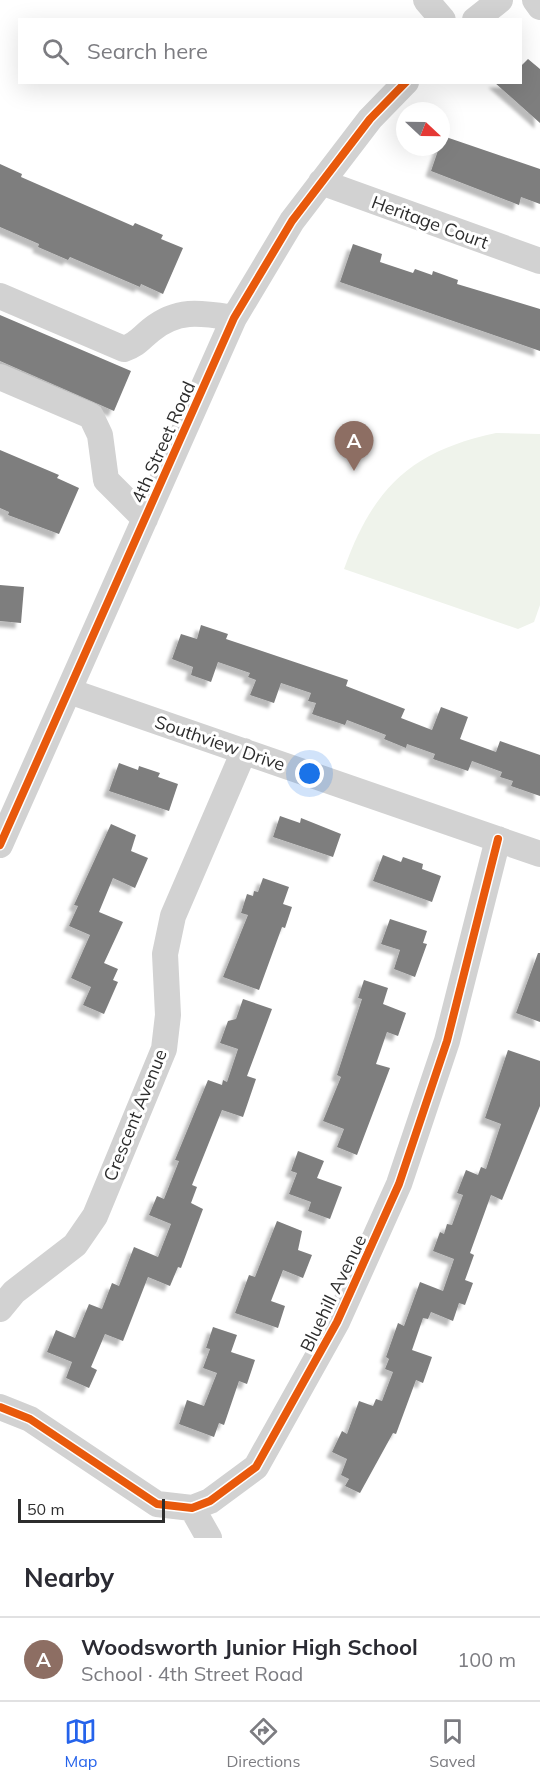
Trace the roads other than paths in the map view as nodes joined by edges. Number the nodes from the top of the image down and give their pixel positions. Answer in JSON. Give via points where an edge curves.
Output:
{"nodes":[{"id":1,"x":426,"y":0,"type":"edge"},
{"id":2,"x":500,"y":0,"type":"edge"},
{"id":3,"x":535,"y":0,"type":"edge"},
{"id":4,"x":540,"y":7,"type":"edge"},
{"id":5,"x":441,"y":18,"type":"edge"},
{"id":6,"x":478,"y":18,"type":"edge"},
{"id":7,"x":404,"y":84,"type":"edge"},
{"id":8,"x":321,"y":182,"type":"junction"},
{"id":9,"x":540,"y":261,"type":"edge"},
{"id":10,"x":0,"y":296,"type":"edge"},
{"id":11,"x":234,"y":318,"type":"junction"},
{"id":12,"x":0,"y":378,"type":"edge"},
{"id":13,"x":145,"y":519,"type":"junction"},
{"id":14,"x":69,"y":691,"type":"junction"},
{"id":15,"x":244,"y":750,"type":"junction"},
{"id":16,"x":3,"y":830,"type":"edge"},
{"id":17,"x":498,"y":839,"type":"junction"},
{"id":18,"x":540,"y":854,"type":"edge"},
{"id":19,"x":0,"y":1309,"type":"edge"},
{"id":20,"x":0,"y":1407,"type":"edge"},
{"id":21,"x":192,"y":1508,"type":"junction"},
{"id":22,"x":209,"y":1538,"type":"edge"}],
"edges":[{"from":1,"to":5,"type":"street"},
{"from":2,"to":6,"type":"street"},
{"from":3,"to":4,"type":"street"},
{"from":7,"to":8,"type":"street","name":"4th Street Road","via":[[370,119]]},
{"from":8,"to":9,"type":"street","name":"Heritage Court"},
{"from":8,"to":11,"type":"street","name":"4th Street Road","via":[[292,221]]},
{"from":10,"to":11,"type":"street","via":[[124,349],[135,346],[176,314]]},
{"from":11,"to":13,"type":"street","name":"4th Street Road"},
{"from":12,"to":13,"type":"street","via":[[91,417],[100,435],[106,480]]},
{"from":13,"to":14,"type":"street","name":"4th Street Road"},
{"from":14,"to":15,"type":"street","name":"Southview Drive"},
{"from":14,"to":16,"type":"street","name":"4th Street Road"},
{"from":15,"to":17,"type":"street","name":"Southview Drive"},
{"from":15,"to":19,"type":"street","name":"Crescent Avenue","via":[[173,916],[165,954],[168,1015],[164,1049],[94,1216],[75,1245],[14,1292]]},
{"from":17,"to":18,"type":"street","name":"Southview Drive"},
{"from":17,"to":21,"type":"street","name":"Bluehill Avenue","via":[[429,1099],[399,1184],[363,1267],[314,1367],[256,1467]]},
{"from":20,"to":21,"type":"street","via":[[30,1419],[157,1504]]},
{"from":21,"to":22,"type":"street"}]}
